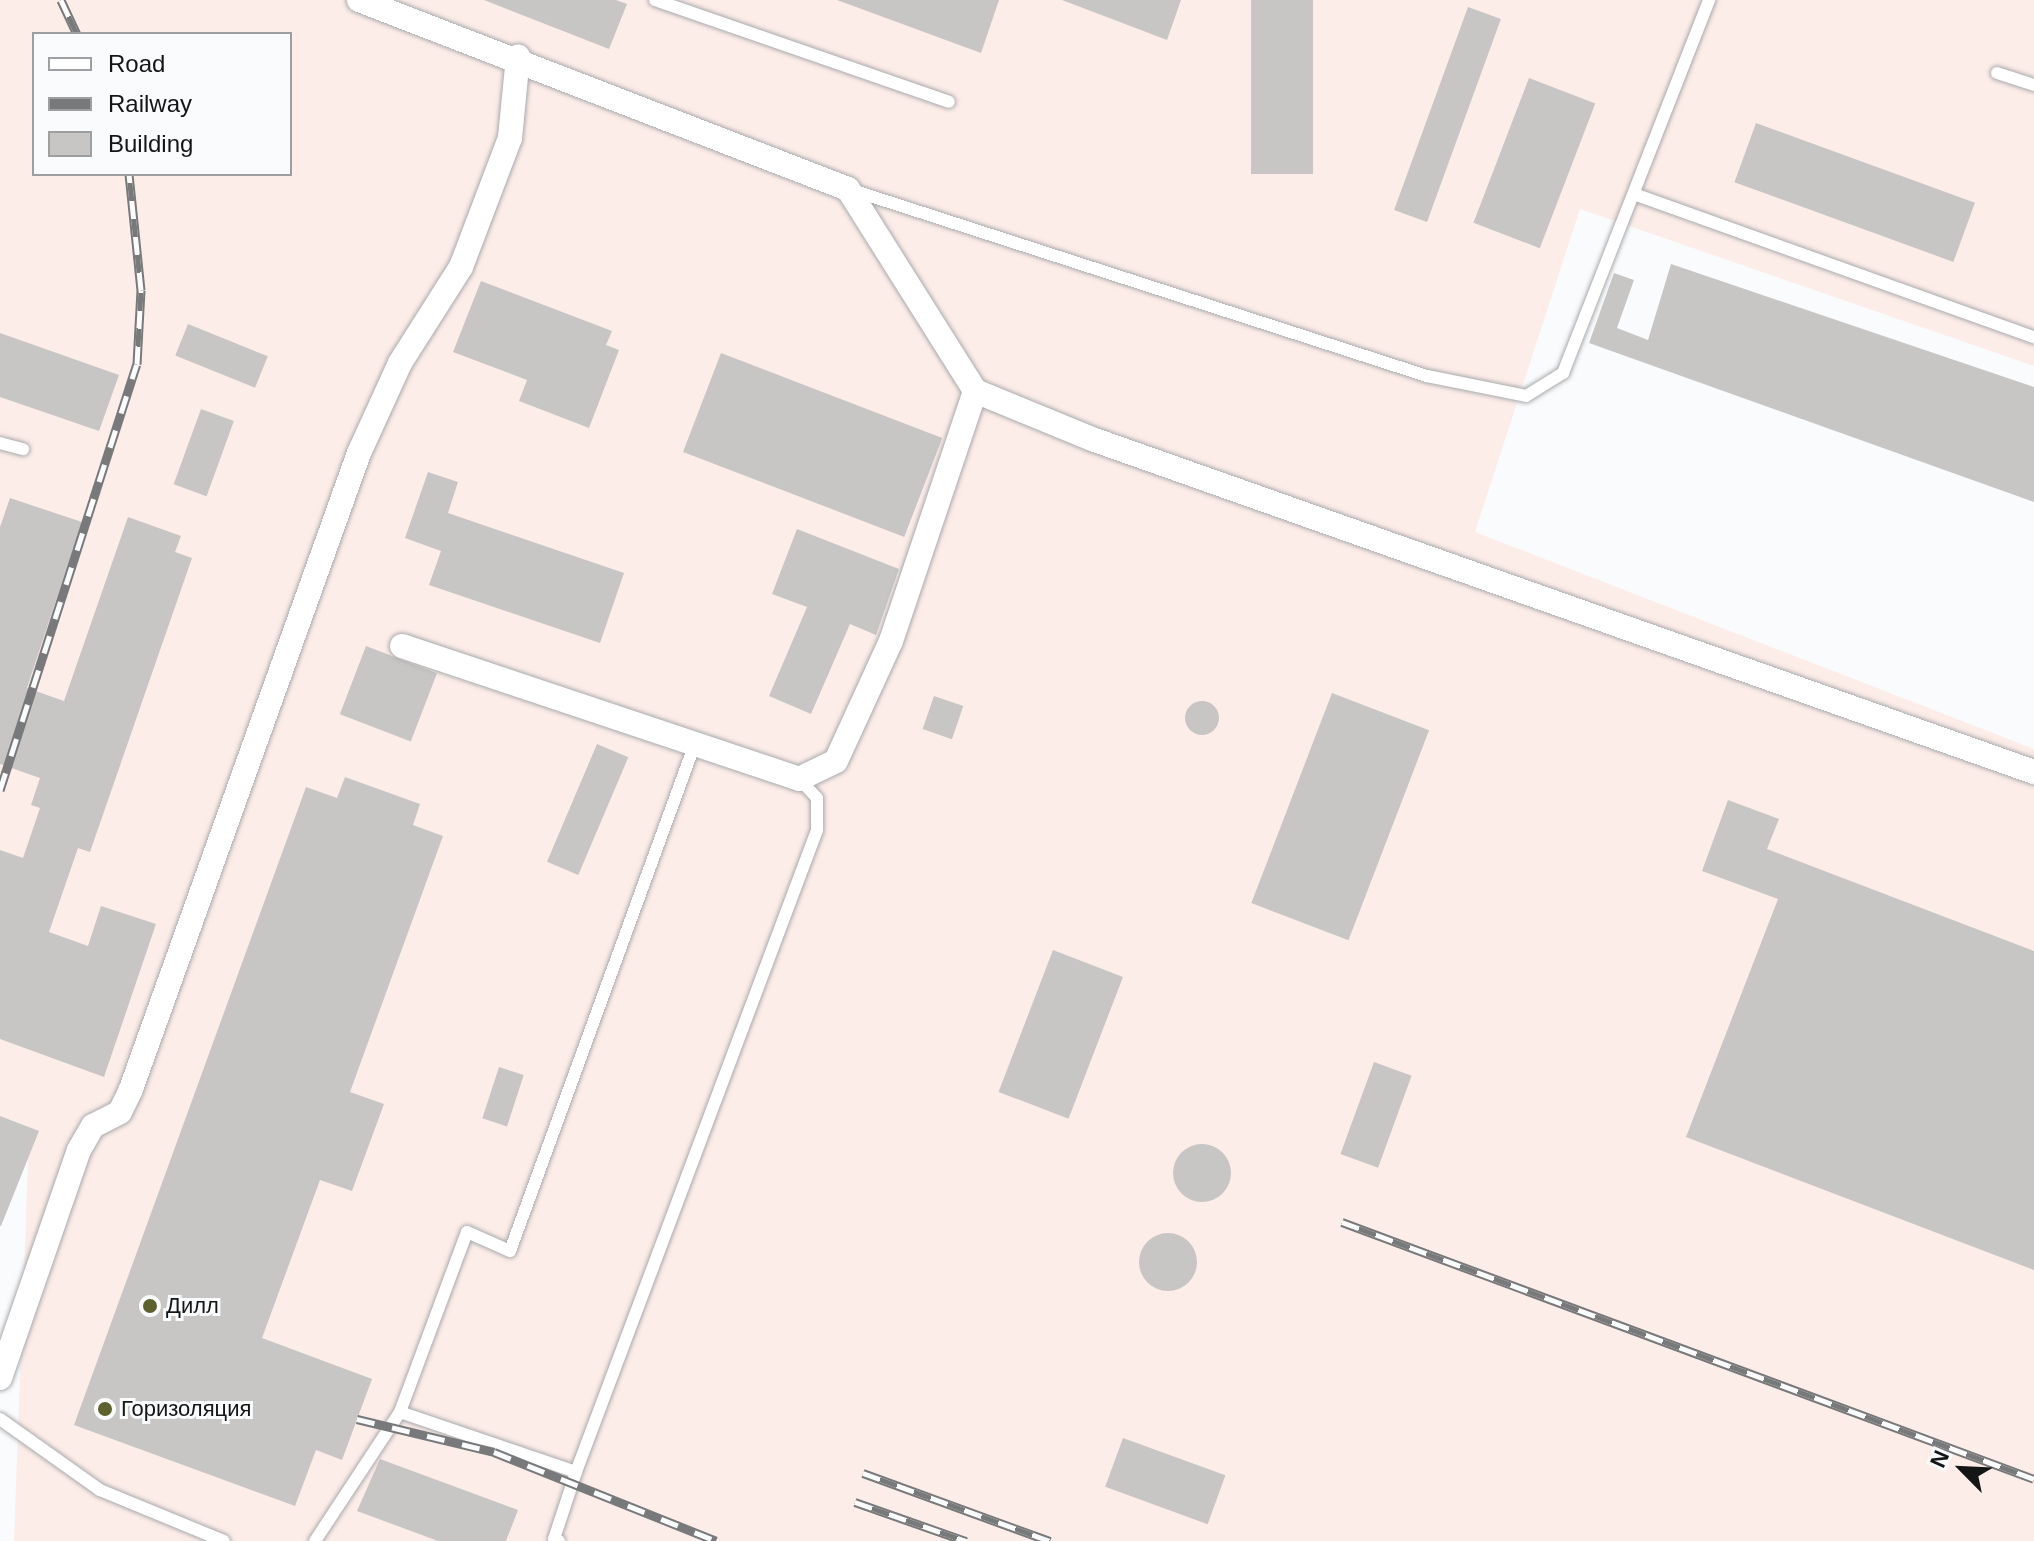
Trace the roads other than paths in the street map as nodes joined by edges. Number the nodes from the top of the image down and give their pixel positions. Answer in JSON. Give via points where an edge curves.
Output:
{"nodes":[{"id":1,"x":359,"y":0,"type":"edge"},
{"id":2,"x":655,"y":0,"type":"edge"},
{"id":3,"x":1709,"y":0,"type":"edge"},
{"id":4,"x":518,"y":56,"type":"junction"},
{"id":5,"x":1997,"y":73,"type":"dead end"},
{"id":6,"x":2034,"y":85,"type":"edge"},
{"id":7,"x":949,"y":102,"type":"dead end"},
{"id":8,"x":848,"y":189,"type":"junction"},
{"id":9,"x":1634,"y":194,"type":"junction"},
{"id":10,"x":2034,"y":337,"type":"edge"},
{"id":11,"x":975,"y":391,"type":"junction"},
{"id":12,"x":0,"y":443,"type":"edge"},
{"id":13,"x":23,"y":449,"type":"dead end"},
{"id":14,"x":402,"y":646,"type":"dead end"},
{"id":15,"x":693,"y":749,"type":"junction"},
{"id":16,"x":2034,"y":772,"type":"edge"},
{"id":17,"x":799,"y":779,"type":"junction"},
{"id":18,"x":0,"y":1378,"type":"edge"},
{"id":19,"x":400,"y":1412,"type":"junction"},
{"id":20,"x":0,"y":1419,"type":"edge"},
{"id":21,"x":576,"y":1472,"type":"junction"},
{"id":22,"x":224,"y":1541,"type":"edge"},
{"id":23,"x":315,"y":1541,"type":"edge"},
{"id":24,"x":559,"y":1541,"type":"edge"}],
"edges":[{"from":1,"to":4,"type":"street"},
{"from":2,"to":7,"type":"lane"},
{"from":3,"to":9,"type":"lane"},
{"from":4,"to":8,"type":"street"},
{"from":4,"to":18,"type":"street","via":[[510,138],[461,267],[400,363],[359,453],[131,1089],[120,1112],[93,1126],[79,1150]]},
{"from":5,"to":6,"type":"lane"},
{"from":8,"to":9,"type":"lane","via":[[1427,376],[1526,396],[1563,373]]},
{"from":8,"to":11,"type":"street"},
{"from":9,"to":10,"type":"lane"},
{"from":11,"to":16,"type":"street","via":[[1107,445]]},
{"from":11,"to":17,"type":"street","via":[[891,641],[836,761]]},
{"from":12,"to":13,"type":"lane"},
{"from":14,"to":15,"type":"street"},
{"from":15,"to":17,"type":"street"},
{"from":15,"to":19,"type":"lane","via":[[510,1251],[467,1232]]},
{"from":17,"to":21,"type":"lane","via":[[817,798],[817,830]]},
{"from":19,"to":21,"type":"lane"},
{"from":19,"to":23,"type":"lane"},
{"from":20,"to":22,"type":"lane","via":[[100,1490]]},
{"from":21,"to":24,"type":"lane","via":[[554,1539]]}]}
